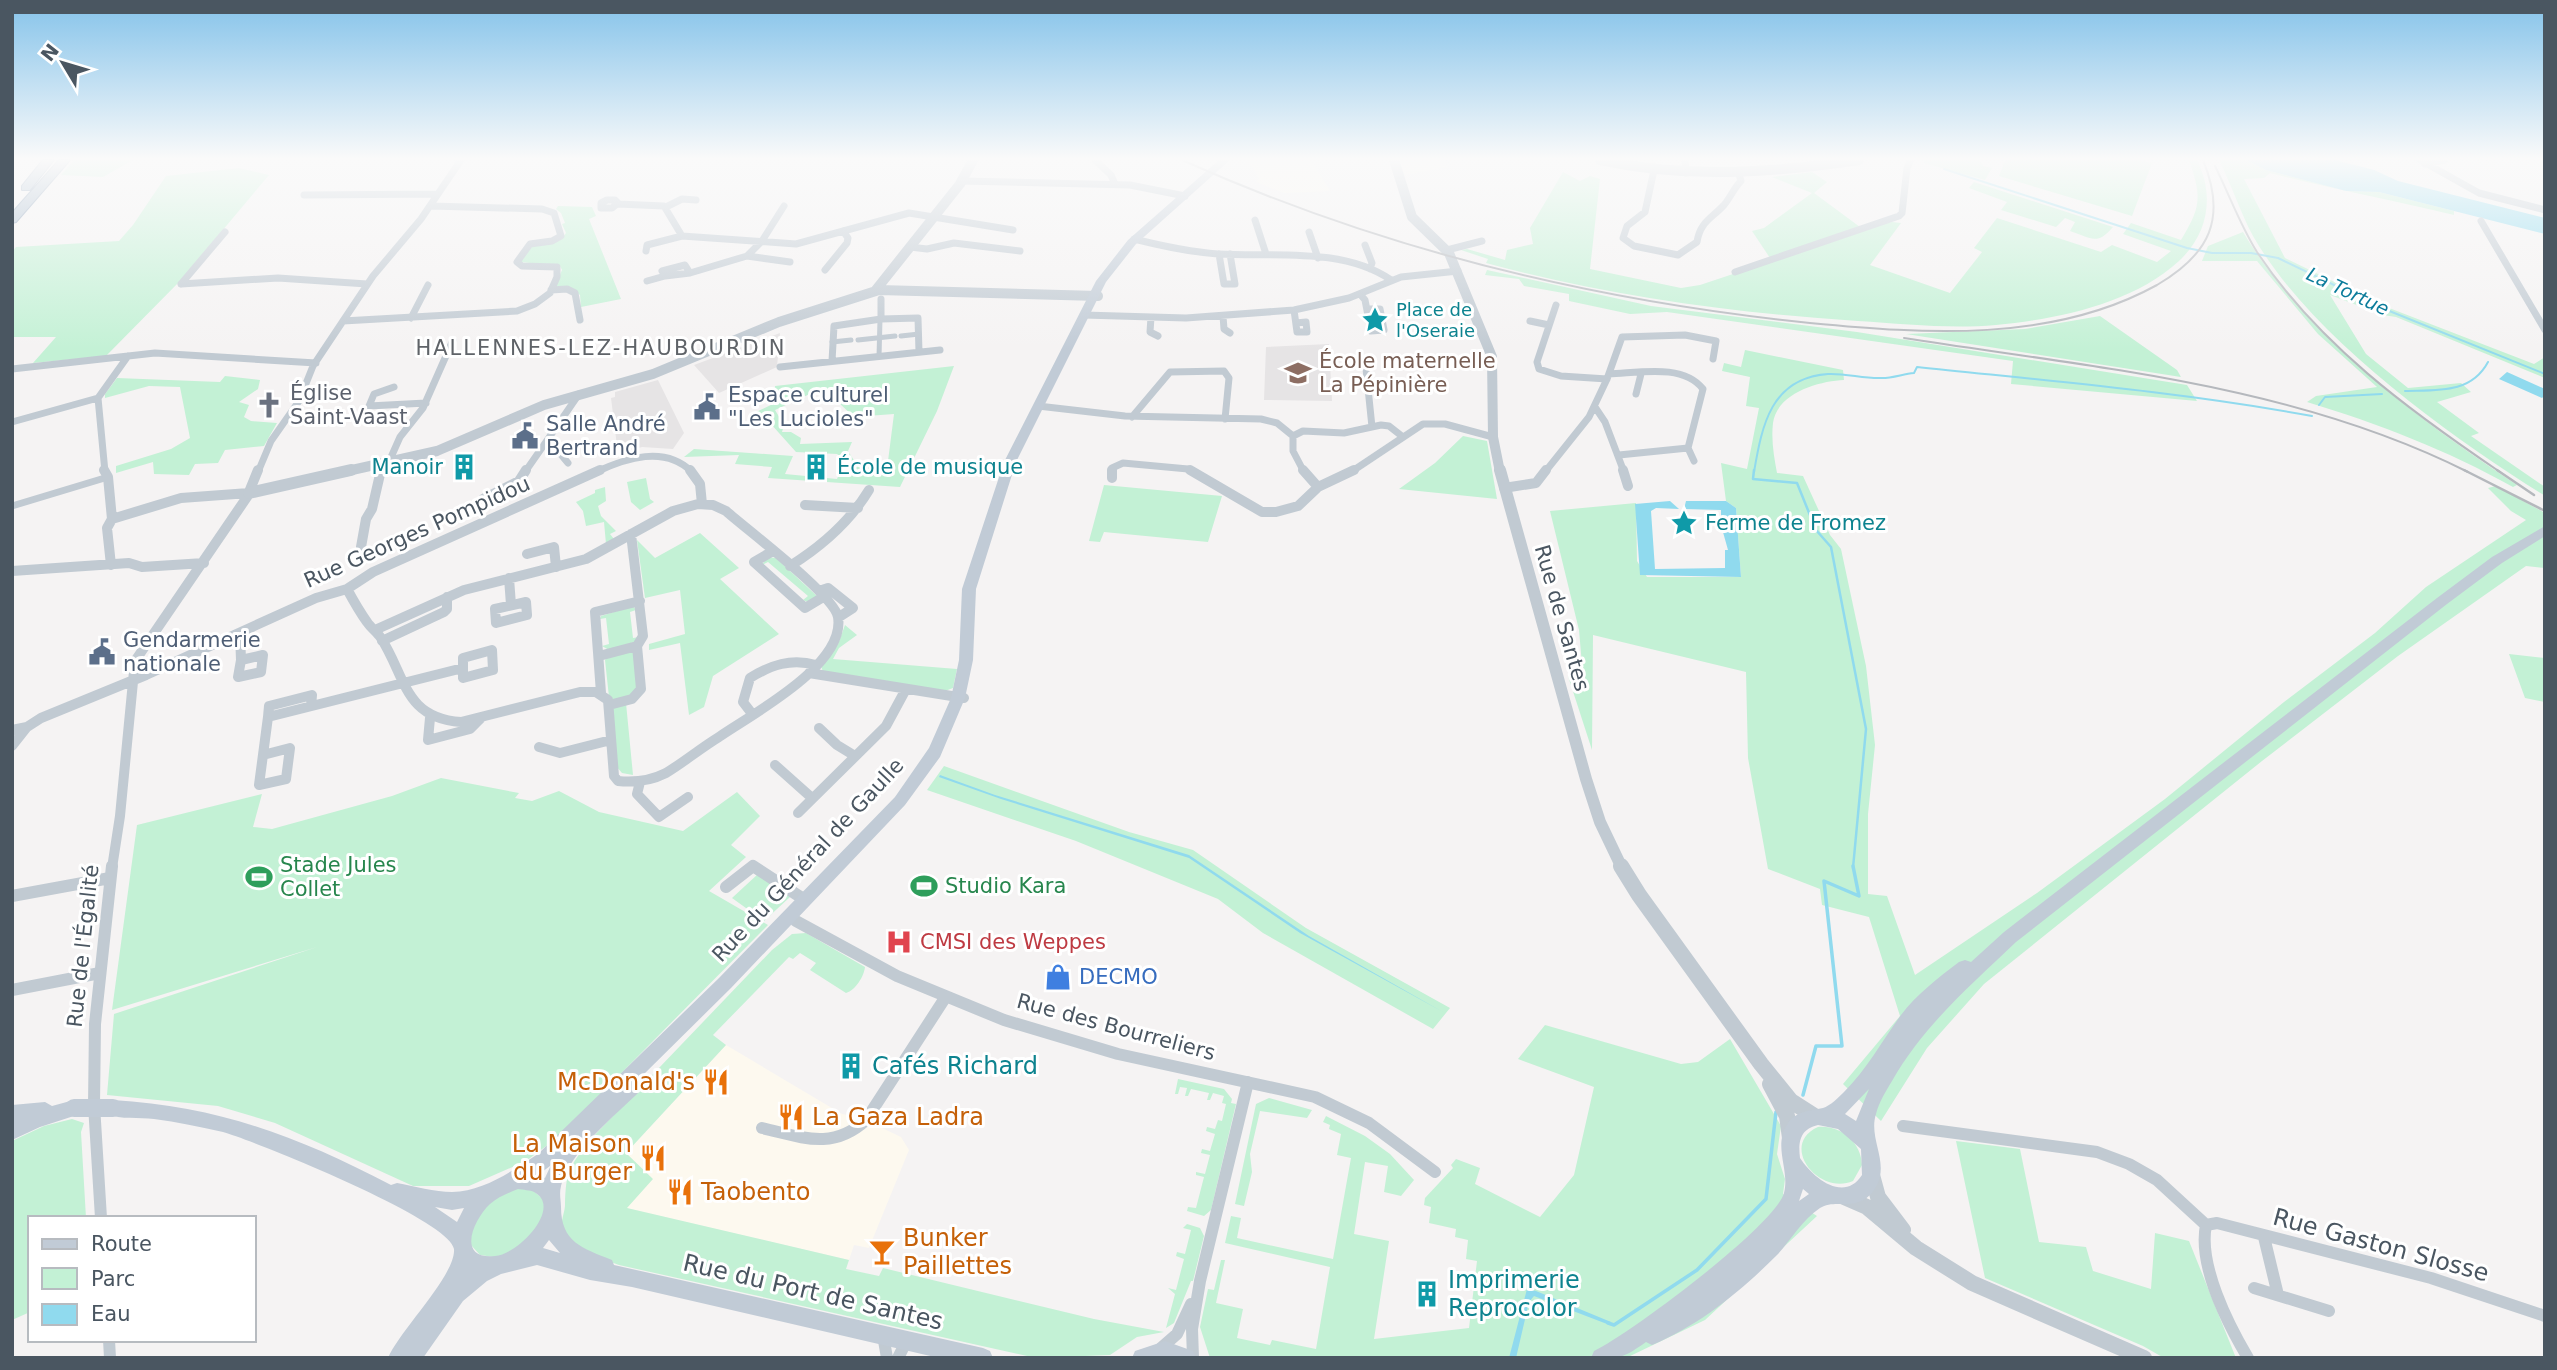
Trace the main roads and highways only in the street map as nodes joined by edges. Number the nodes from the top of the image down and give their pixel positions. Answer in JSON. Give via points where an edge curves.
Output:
{"nodes":[{"id":1,"x":1153,"y":224,"type":"edge"},
{"id":2,"x":1086,"y":315,"type":"junction"},
{"id":3,"x":1041,"y":406,"type":"junction"},
{"id":4,"x":2545,"y":530,"type":"edge"},
{"id":5,"x":962,"y":697,"type":"junction"},
{"id":6,"x":825,"y":879,"type":"junction"},
{"id":7,"x":796,"y":921,"type":"junction"},
{"id":8,"x":2010,"y":937,"type":"junction"},
{"id":9,"x":74,"y":1108,"type":"junction"},
{"id":10,"x":12,"y":1113,"type":"edge"},
{"id":11,"x":1821,"y":1117,"type":"junction"},
{"id":12,"x":12,"y":1131,"type":"edge"},
{"id":13,"x":1868,"y":1146,"type":"junction"},
{"id":14,"x":1793,"y":1164,"type":"junction"},
{"id":15,"x":514,"y":1181,"type":"junction"},
{"id":16,"x":369,"y":1183,"type":"junction"},
{"id":17,"x":486,"y":1193,"type":"junction"},
{"id":18,"x":1835,"y":1195,"type":"junction"},
{"id":19,"x":550,"y":1197,"type":"junction"},
{"id":20,"x":551,"y":1218,"type":"junction"},
{"id":21,"x":463,"y":1246,"type":"junction"},
{"id":22,"x":518,"y":1259,"type":"junction"},
{"id":23,"x":495,"y":1266,"type":"junction"},
{"id":24,"x":632,"y":1278,"type":"junction"},
{"id":25,"x":1623,"y":1347,"type":"junction"},
{"id":26,"x":903,"y":1349,"type":"edge"},
{"id":27,"x":1147,"y":1355,"type":"edge"},
{"id":28,"x":398,"y":1358,"type":"edge"},
{"id":29,"x":412,"y":1358,"type":"edge"},
{"id":30,"x":983,"y":1358,"type":"edge"},
{"id":31,"x":1186,"y":1358,"type":"edge"},
{"id":32,"x":1601,"y":1358,"type":"edge"}],
"edges":[{"from":1,"to":2,"type":"main road","via":[[1112,266]]},
{"from":2,"to":3,"type":"main road","name":"Rue du Général de Gaulle"},
{"from":2,"to":3,"type":"main road","name":"Rue du Général de Gaulle"},
{"from":3,"to":5,"type":"main road","name":"Rue du Général de Gaulle","via":[[1015,466],[978,582],[972,657]]},
{"from":4,"to":8,"type":"main road","via":[[2459,587]]},
{"from":5,"to":6,"type":"main road","name":"Rue du Général de Gaulle","via":[[918,779]]},
{"from":5,"to":7,"type":"main road","name":"Rue du Général de Gaulle","via":[[946,746],[919,787]]},
{"from":6,"to":7,"type":"main road"},
{"from":6,"to":15,"type":"main road","name":"Rue du Général de Gaulle","via":[[560,1144]]},
{"from":7,"to":19,"type":"main road","name":"Rue du Général de Gaulle","via":[[581,1141],[556,1173]]},
{"from":8,"to":11,"type":"main road","via":[[1926,1000],[1904,1024],[1879,1064],[1842,1105]]},
{"from":8,"to":13,"type":"main road","via":[[1937,1005],[1903,1049],[1866,1115]]},
{"from":9,"to":10,"type":"main road"},
{"from":9,"to":12,"type":"main road"},
{"from":9,"to":16,"type":"main road","bridge":true,"via":[[180,1114],[233,1125]]},
{"from":11,"to":13,"type":"main road","via":[[1850,1126]]},
{"from":11,"to":14,"type":"main road","via":[[1800,1123],[1790,1140]]},
{"from":13,"to":18,"type":"main road","via":[[1872,1175],[1862,1189]]},
{"from":14,"to":18,"type":"main road","via":[[1806,1181]]},
{"from":14,"to":25,"type":"main road","via":[[1795,1189],[1781,1215],[1712,1280]]},
{"from":15,"to":17,"type":"main road"},
{"from":15,"to":19,"type":"main road","via":[[535,1182]]},
{"from":16,"to":17,"type":"main road","via":[[444,1201]]},
{"from":16,"to":21,"type":"main road","via":[[447,1225]]},
{"from":17,"to":21,"type":"main road","via":[[467,1217]]},
{"from":18,"to":25,"type":"main road","via":[[1814,1200],[1771,1248],[1698,1308]]},
{"from":19,"to":20,"type":"main road"},
{"from":20,"to":22,"type":"main road","via":[[541,1240]]},
{"from":20,"to":24,"type":"main road","name":"Rue du Port de Santes","via":[[554,1233],[571,1250]]},
{"from":21,"to":23,"type":"main road","via":[[475,1263]]},
{"from":21,"to":28,"type":"main road","via":[[457,1274]]},
{"from":22,"to":23,"type":"main road"},
{"from":22,"to":24,"type":"main road","name":"Rue du Port de Santes","via":[[537,1256]]},
{"from":23,"to":29,"type":"main road","via":[[455,1295]]},
{"from":24,"to":26,"type":"main road","name":"Rue du Port de Santes","via":[[883,1335]]},
{"from":25,"to":32,"type":"main road"},
{"from":26,"to":30,"type":"main road","name":"Rue du Port de Santes"},
{"from":27,"to":31,"type":"main road","via":[[1172,1352]]}]}
